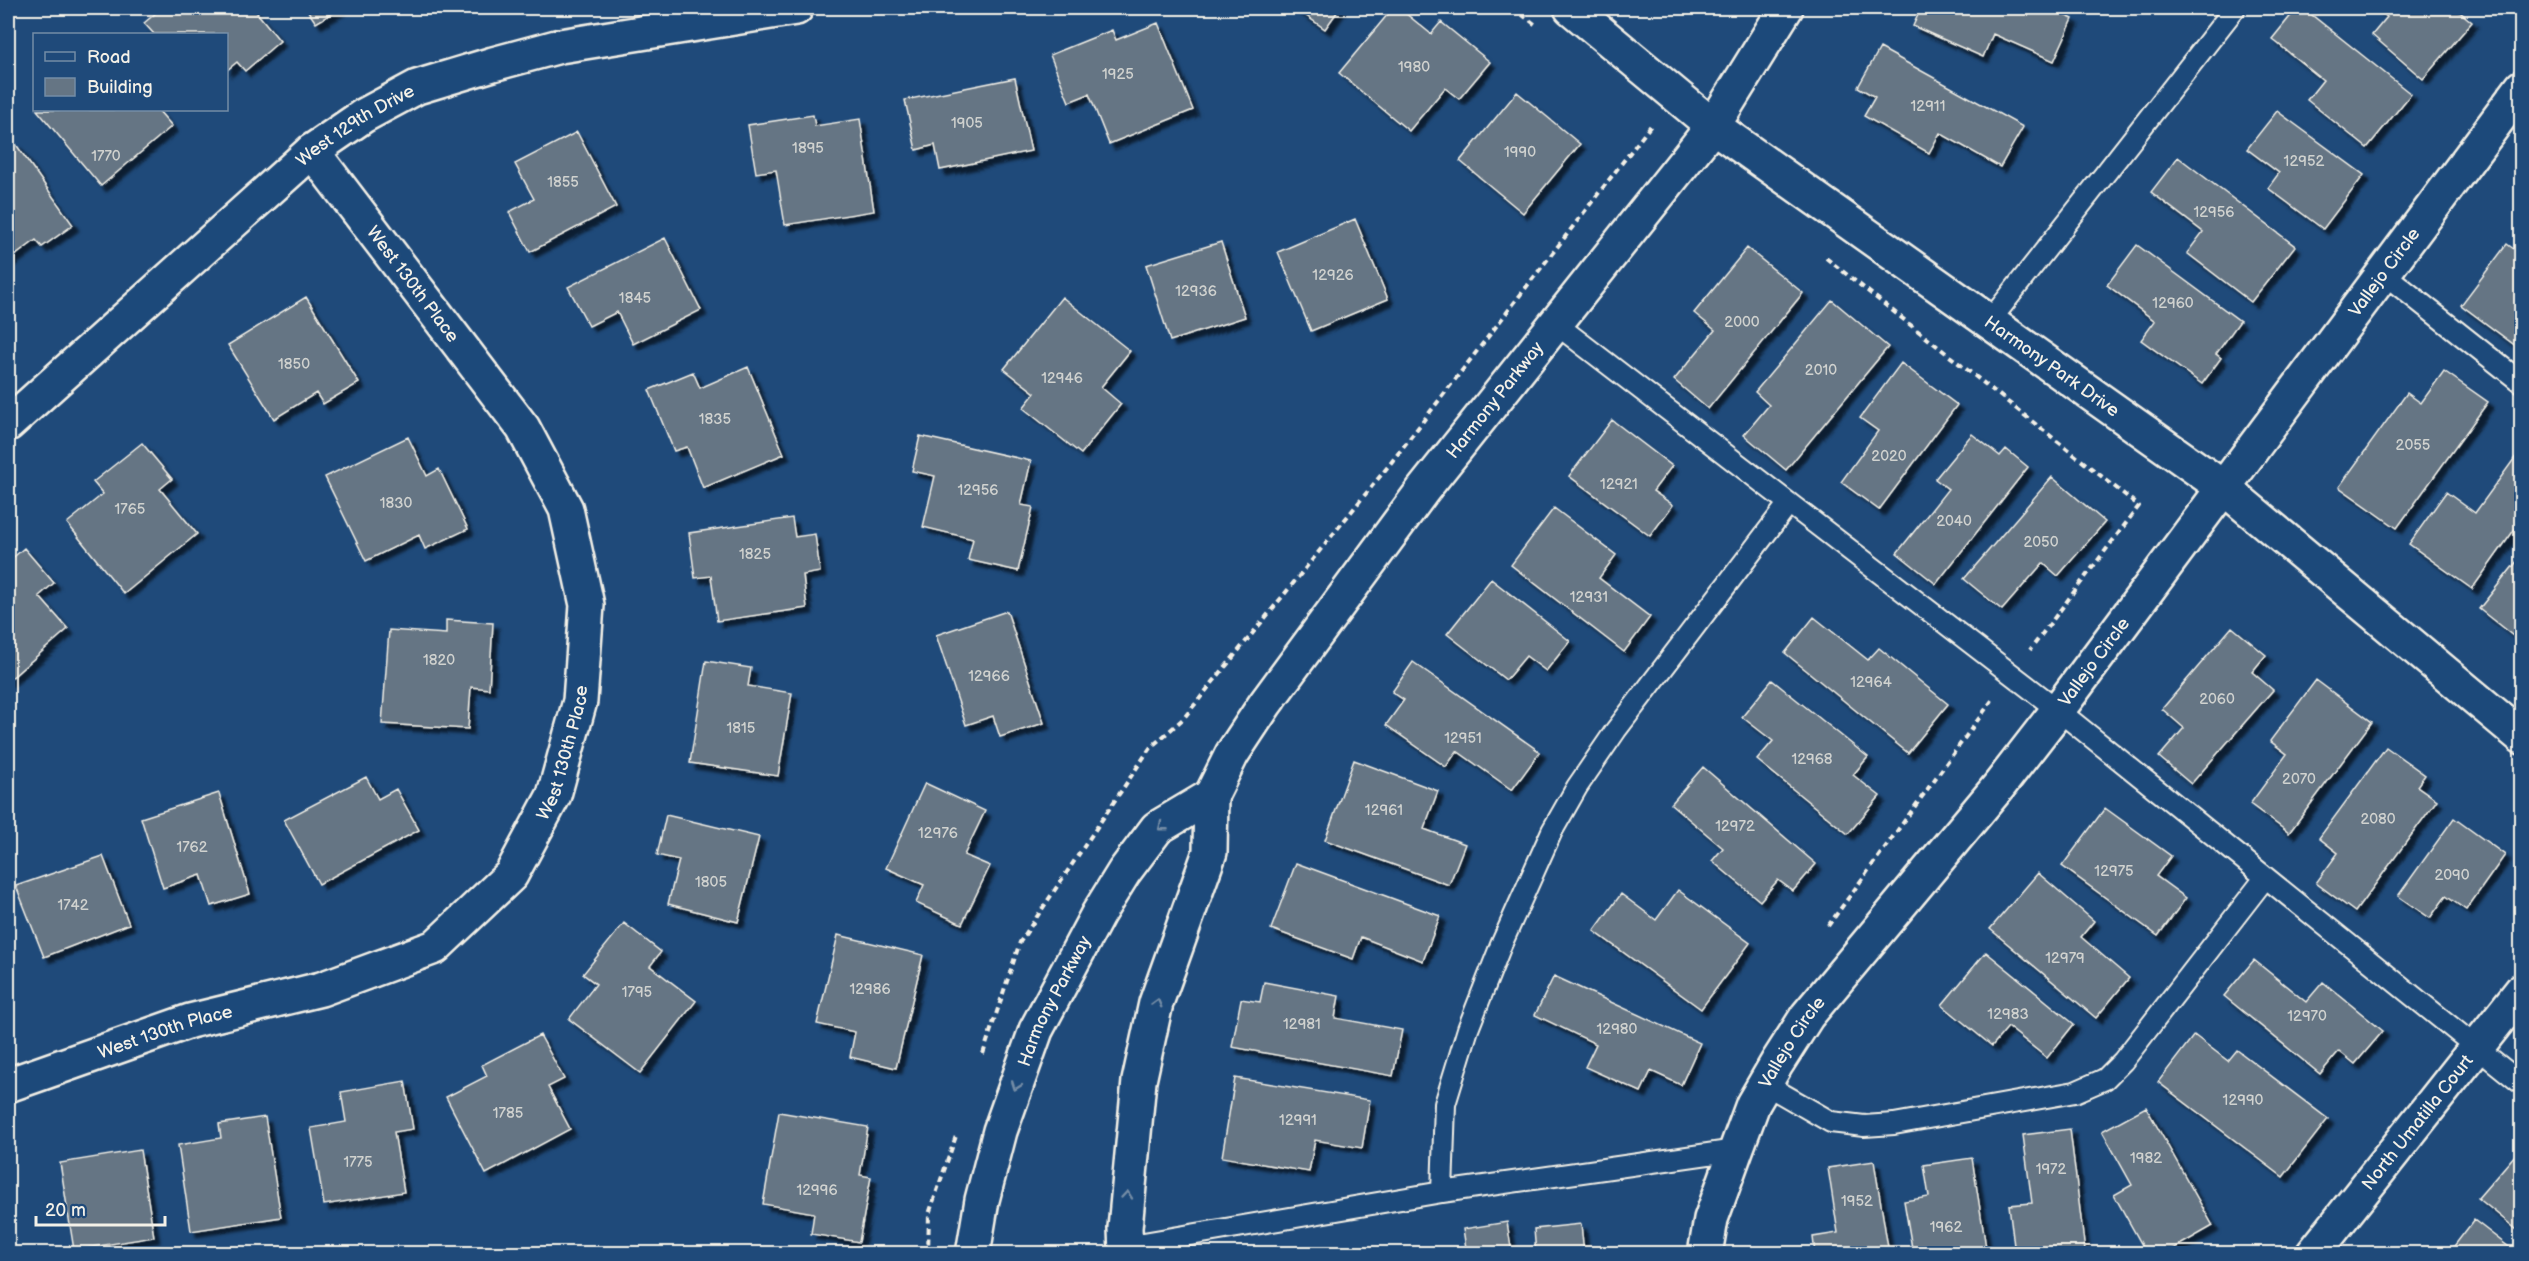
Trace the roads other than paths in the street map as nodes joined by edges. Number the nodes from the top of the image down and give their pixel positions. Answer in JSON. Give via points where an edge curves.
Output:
{"nodes":[{"id":1,"x":796,"y":8,"type":"edge"},
{"id":2,"x":1571,"y":8,"type":"edge"},
{"id":3,"x":1786,"y":8,"type":"edge"},
{"id":4,"x":2235,"y":8,"type":"edge"},
{"id":5,"x":2522,"y":87,"type":"edge"},
{"id":6,"x":1703,"y":138,"type":"junction"},
{"id":7,"x":312,"y":151,"type":"junction"},
{"id":8,"x":2383,"y":273,"type":"junction"},
{"id":9,"x":1989,"y":322,"type":"junction"},
{"id":10,"x":1556,"y":324,"type":"junction"},
{"id":11,"x":2522,"y":383,"type":"edge"},
{"id":12,"x":8,"y":424,"type":"edge"},
{"id":13,"x":2224,"y":488,"type":"junction"},
{"id":14,"x":1789,"y":503,"type":"junction"},
{"id":15,"x":2058,"y":710,"type":"junction"},
{"id":16,"x":2522,"y":737,"type":"edge"},
{"id":17,"x":1211,"y":796,"type":"junction"},
{"id":18,"x":2265,"y":878,"type":"junction"},
{"id":19,"x":2522,"y":990,"type":"edge"},
{"id":20,"x":2474,"y":1048,"type":"junction"},
{"id":21,"x":1765,"y":1083,"type":"junction"},
{"id":22,"x":8,"y":1084,"type":"edge"},
{"id":23,"x":2522,"y":1084,"type":"edge"},
{"id":24,"x":1736,"y":1150,"type":"junction"},
{"id":25,"x":1442,"y":1192,"type":"junction"},
{"id":26,"x":1126,"y":1250,"type":"edge"},
{"id":27,"x":973,"y":1254,"type":"edge"},
{"id":28,"x":1705,"y":1254,"type":"edge"},
{"id":29,"x":2313,"y":1254,"type":"edge"}],
"edges":[{"from":1,"to":7,"type":"street","name":"West 129th Drive","via":[[560,46],[493,64],[417,87],[363,116]]},
{"from":2,"to":6,"type":"street","name":"Harmony Park Drive"},
{"from":3,"to":6,"type":"street","name":"Harmony Parkway"},
{"from":4,"to":9,"type":"lane"},
{"from":5,"to":8,"type":"street","name":"Vallejo Circle"},
{"from":6,"to":9,"type":"street","name":"Harmony Park Drive"},
{"from":6,"to":10,"type":"street","name":"Harmony Parkway"},
{"from":7,"to":12,"type":"street","name":"West 129th Drive"},
{"from":7,"to":22,"type":"street","name":"West 130th Place","via":[[523,428],[566,508],[587,605],[580,701],[554,795],[511,875],[435,947],[321,989],[190,1021]]},
{"from":8,"to":11,"type":"lane"},
{"from":8,"to":13,"type":"street","name":"Vallejo Circle"},
{"from":9,"to":13,"type":"street","name":"Harmony Park Drive"},
{"from":10,"to":14,"type":"lane"},
{"from":10,"to":17,"type":"street","name":"Harmony Parkway","via":[[1423,490],[1265,704],[1232,754]]},
{"from":13,"to":15,"type":"street","name":"Vallejo Circle"},
{"from":13,"to":16,"type":"street","name":"Harmony Park Drive"},
{"from":14,"to":15,"type":"lane"},
{"from":14,"to":25,"type":"lane","via":[[1616,730],[1552,831],[1468,1029],[1445,1104]]},
{"from":15,"to":18,"type":"lane"},
{"from":15,"to":21,"type":"street","name":"Vallejo Circle","via":[[1807,1017]]},
{"from":26,"to":17,"type":"street","name":"Harmony Parkway","one_way":true,"via":[[1130,1157],[1139,1081],[1156,1003],[1210,852]]},
{"from":17,"to":27,"type":"street","name":"Harmony Parkway","one_way":true,"via":[[1157,828],[1124,872],[1036,1030],[999,1131]]},
{"from":18,"to":20,"type":"lane"},
{"from":18,"to":21,"type":"lane","via":[[2123,1061],[2104,1079],[2075,1092],[1864,1126],[1831,1122]]},
{"from":19,"to":20,"type":"street","name":"North Umatilla Court"},
{"from":20,"to":23,"type":"lane"},
{"from":20,"to":29,"type":"street","name":"North Umatilla Court"},
{"from":21,"to":24,"type":"street","name":"Vallejo Circle"},
{"from":24,"to":25,"type":"lane"},
{"from":24,"to":28,"type":"street","name":"Vallejo Circle","via":[[1711,1219]]},
{"from":25,"to":26,"type":"lane"}]}
